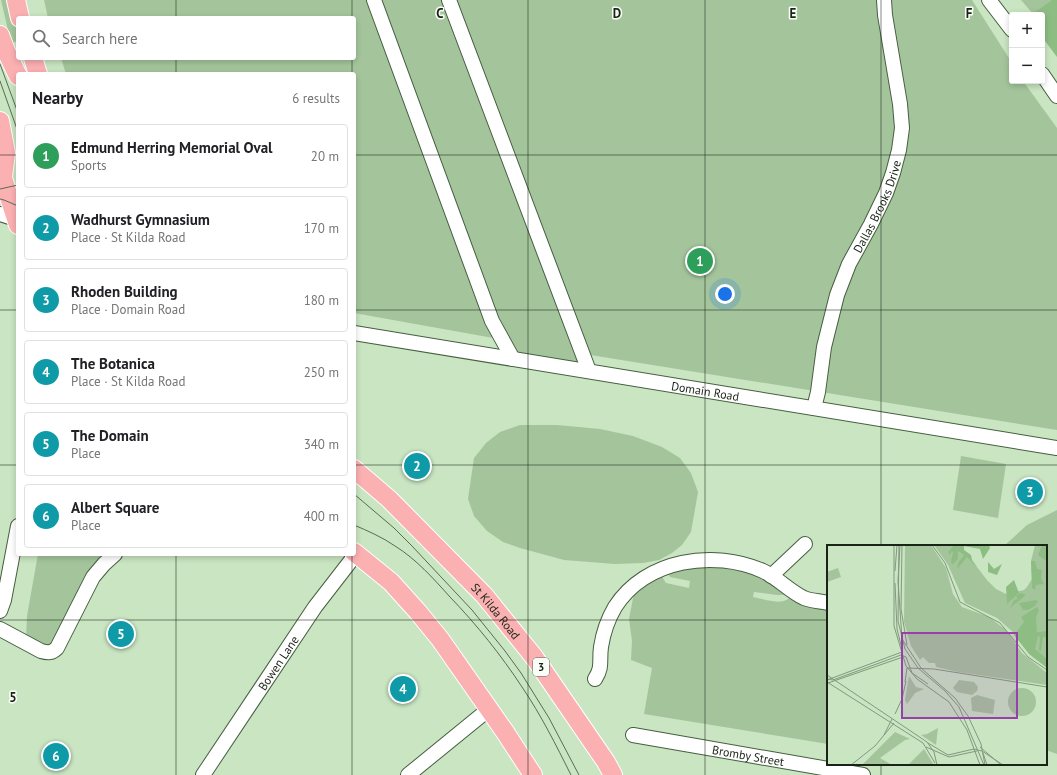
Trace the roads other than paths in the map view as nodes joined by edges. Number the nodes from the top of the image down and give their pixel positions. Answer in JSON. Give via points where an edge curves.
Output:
{"nodes":[{"id":1,"x":16,"y":0,"type":"edge"},
{"id":2,"x":374,"y":0,"type":"edge"},
{"id":3,"x":449,"y":0,"type":"edge"},
{"id":4,"x":884,"y":0,"type":"edge"},
{"id":5,"x":989,"y":0,"type":"edge"},
{"id":6,"x":20,"y":16,"type":"edge"},
{"id":7,"x":1009,"y":26,"type":"edge"},
{"id":8,"x":0,"y":35,"type":"edge"},
{"id":9,"x":34,"y":60,"type":"edge"},
{"id":10,"x":16,"y":72,"type":"edge"},
{"id":11,"x":37,"y":72,"type":"edge"},
{"id":12,"x":1045,"y":78,"type":"edge"},
{"id":13,"x":1057,"y":96,"type":"edge"},
{"id":14,"x":0,"y":121,"type":"edge"},
{"id":15,"x":5,"y":174,"type":"edge"},
{"id":16,"x":11,"y":219,"type":"edge"},
{"id":17,"x":356,"y":334,"type":"edge"},
{"id":18,"x":513,"y":359,"type":"junction"},
{"id":19,"x":589,"y":371,"type":"junction"},
{"id":20,"x":814,"y":408,"type":"junction"},
{"id":21,"x":1057,"y":448,"type":"edge"},
{"id":22,"x":356,"y":471,"type":"edge"},
{"id":23,"x":16,"y":537,"type":"edge"},
{"id":24,"x":806,"y":544,"type":"dead end"},
{"id":25,"x":356,"y":554,"type":"edge"},
{"id":26,"x":113,"y":556,"type":"edge"},
{"id":27,"x":353,"y":556,"type":"edge"},
{"id":28,"x":771,"y":576,"type":"junction"},
{"id":29,"x":827,"y":603,"type":"edge"},
{"id":30,"x":0,"y":611,"type":"edge"},
{"id":31,"x":0,"y":629,"type":"edge"},
{"id":32,"x":595,"y":680,"type":"dead end"},
{"id":33,"x":488,"y":709,"type":"junction"},
{"id":34,"x":633,"y":734,"type":"dead end"},
{"id":35,"x":838,"y":770,"type":"edge"},
{"id":36,"x":204,"y":775,"type":"edge"},
{"id":37,"x":408,"y":775,"type":"edge"},
{"id":38,"x":533,"y":775,"type":"edge"},
{"id":39,"x":613,"y":775,"type":"edge"},
{"id":40,"x":863,"y":775,"type":"edge"}],
"edges":[{"from":1,"to":6,"type":"main road"},
{"from":2,"to":18,"type":"street","via":[[492,321]]},
{"from":3,"to":19,"type":"street"},
{"from":4,"to":20,"type":"street","name":"Dallas Brooks Drive","via":[[900,104],[902,128],[899,150],[886,193],[849,264],[837,295],[824,347]]},
{"from":5,"to":7,"type":"street"},
{"from":8,"to":10,"type":"main road"},
{"from":9,"to":11,"type":"main road"},
{"from":12,"to":13,"type":"street"},
{"from":14,"to":15,"type":"main road","via":[[6,153]]},
{"from":15,"to":16,"type":"main road"},
{"from":17,"to":18,"type":"street","name":"Domain Road"},
{"from":18,"to":19,"type":"street","name":"Domain Road"},
{"from":19,"to":20,"type":"street","name":"Domain Road"},
{"from":20,"to":21,"type":"street","name":"Domain Road"},
{"from":22,"to":39,"type":"main road","name":"St Kilda Road","number":"3","via":[[389,499],[484,595],[534,657]]},
{"from":23,"to":30,"type":"street"},
{"from":24,"to":28,"type":"street"},
{"from":25,"to":33,"type":"main road","via":[[409,600]]},
{"from":26,"to":31,"type":"street","via":[[93,578],[57,648],[53,651],[41,651]]},
{"from":27,"to":36,"type":"street","name":"Bowen Lane","via":[[315,607]]},
{"from":28,"to":29,"type":"street","via":[[806,598]]},
{"from":28,"to":32,"type":"street","via":[[731,561],[713,560],[690,561],[652,573],[623,596],[616,607],[606,629],[601,647],[600,672]]},
{"from":33,"to":37,"type":"street"},
{"from":33,"to":38,"type":"main road"},
{"from":34,"to":35,"type":"street","name":"Bromby Street"},
{"from":35,"to":40,"type":"street","name":"Bromby Street"}]}
